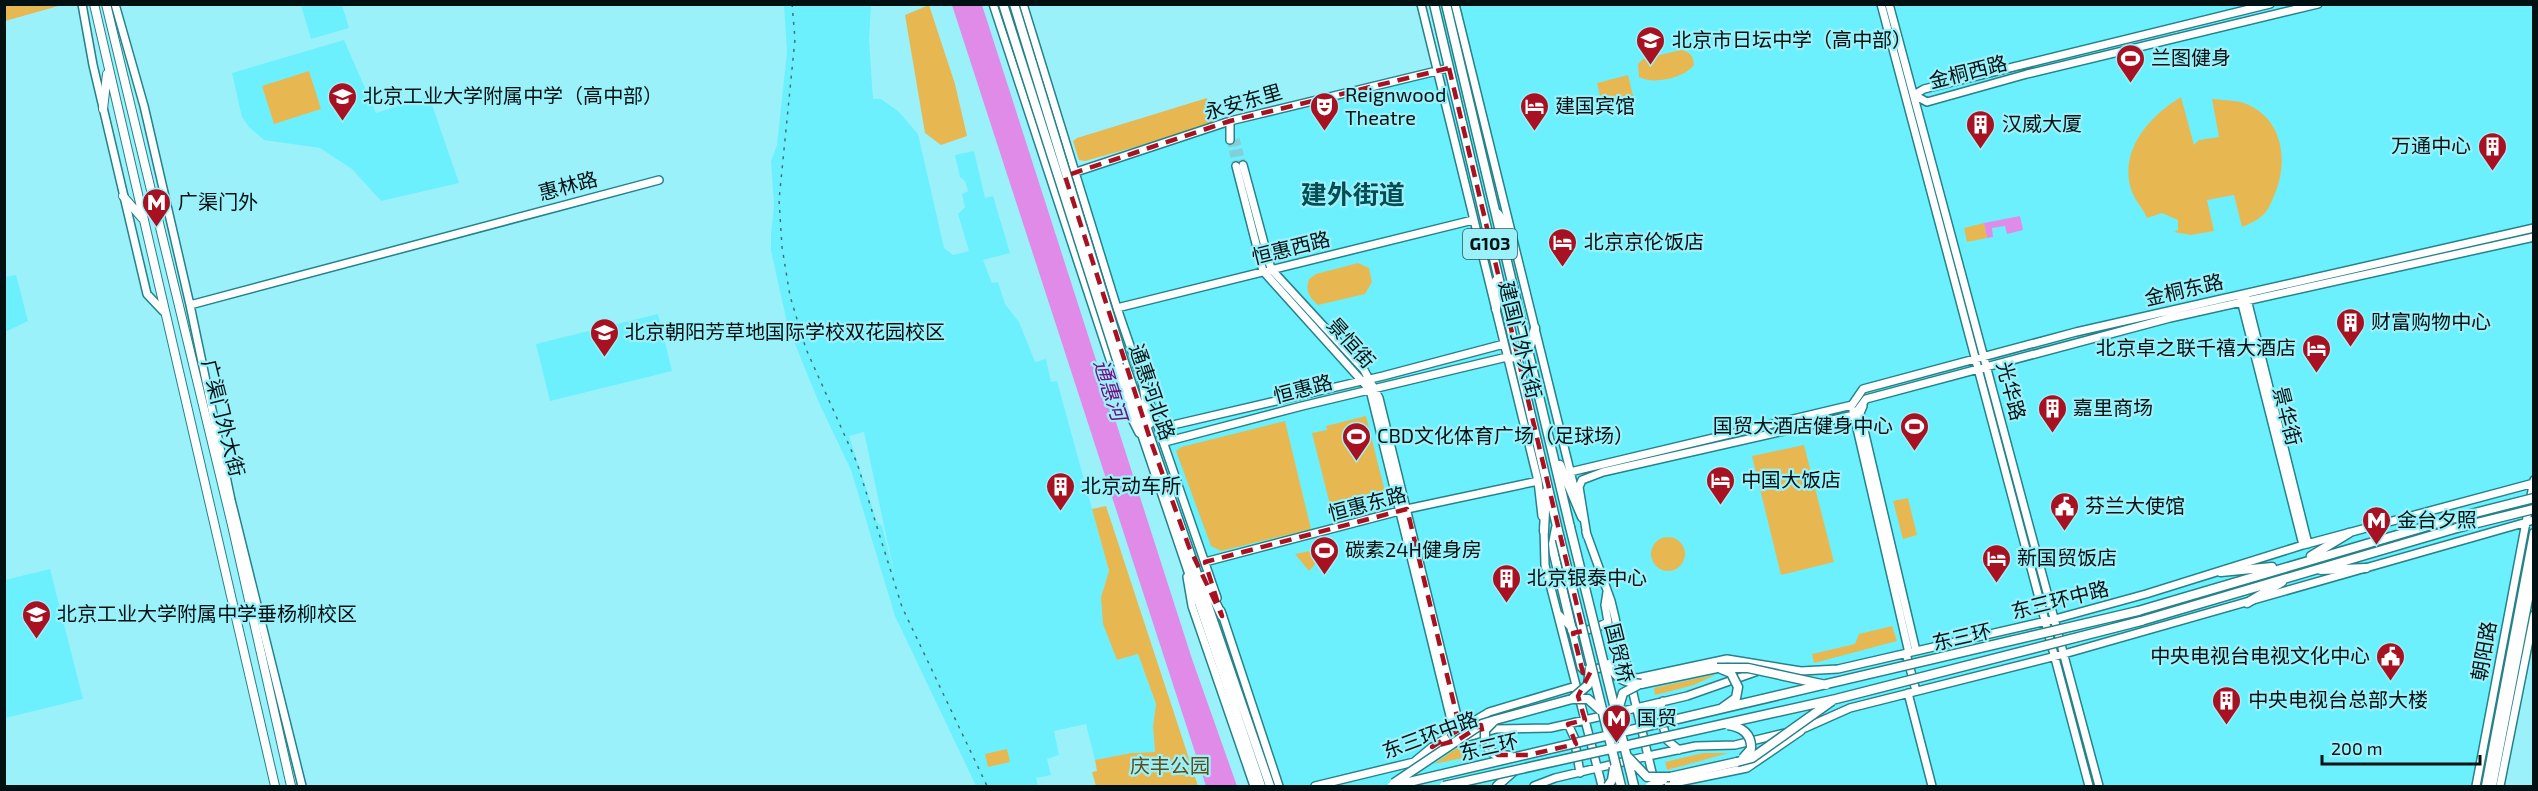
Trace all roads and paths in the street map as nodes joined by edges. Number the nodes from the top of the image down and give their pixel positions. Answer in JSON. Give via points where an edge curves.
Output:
{"nodes":[{"id":1,"x":82,"y":4,"type":"edge"},
{"id":2,"x":94,"y":4,"type":"edge"},
{"id":3,"x":106,"y":4,"type":"edge"},
{"id":4,"x":115,"y":4,"type":"edge"},
{"id":5,"x":993,"y":4,"type":"edge"},
{"id":6,"x":1004,"y":4,"type":"edge"},
{"id":7,"x":1014,"y":4,"type":"edge"},
{"id":8,"x":1023,"y":4,"type":"edge"},
{"id":9,"x":1422,"y":4,"type":"edge"},
{"id":10,"x":1434,"y":4,"type":"edge"},
{"id":11,"x":1446,"y":4,"type":"edge"},
{"id":12,"x":1455,"y":4,"type":"edge"},
{"id":13,"x":1881,"y":4,"type":"edge"},
{"id":14,"x":1889,"y":4,"type":"edge"},
{"id":15,"x":2270,"y":4,"type":"edge"},
{"id":16,"x":2318,"y":4,"type":"edge"},
{"id":17,"x":108,"y":64,"type":"junction"},
{"id":18,"x":1449,"y":69,"type":"junction"},
{"id":19,"x":1438,"y":72,"type":"junction"},
{"id":20,"x":1914,"y":95,"type":"junction"},
{"id":21,"x":103,"y":109,"type":"junction"},
{"id":22,"x":1230,"y":121,"type":"junction"},
{"id":23,"x":1233,"y":139,"type":"tunnel mouth"},
{"id":24,"x":1239,"y":165,"type":"tunnel mouth"},
{"id":25,"x":1073,"y":173,"type":"junction"},
{"id":26,"x":659,"y":180,"type":"dead end"},
{"id":27,"x":1050,"y":180,"type":"junction"},
{"id":28,"x":123,"y":196,"type":"junction"},
{"id":29,"x":1494,"y":208,"type":"junction"},
{"id":30,"x":143,"y":219,"type":"junction"},
{"id":31,"x":1473,"y":220,"type":"junction"},
{"id":32,"x":2534,"y":228,"type":"edge"},
{"id":33,"x":1511,"y":233,"type":"junction"},
{"id":34,"x":2534,"y":237,"type":"edge"},
{"id":35,"x":1496,"y":269,"type":"junction"},
{"id":36,"x":1268,"y":270,"type":"junction"},
{"id":37,"x":2244,"y":298,"type":"junction"},
{"id":38,"x":190,"y":305,"type":"junction"},
{"id":39,"x":1117,"y":308,"type":"junction"},
{"id":40,"x":1496,"y":309,"type":"junction"},
{"id":41,"x":163,"y":311,"type":"junction"},
{"id":42,"x":1535,"y":328,"type":"junction"},
{"id":43,"x":1504,"y":344,"type":"junction"},
{"id":44,"x":1488,"y":348,"type":"junction"},
{"id":45,"x":1528,"y":353,"type":"junction"},
{"id":46,"x":1984,"y":355,"type":"junction"},
{"id":47,"x":1508,"y":357,"type":"junction"},
{"id":48,"x":1974,"y":358,"type":"junction"},
{"id":49,"x":1121,"y":362,"type":"junction"},
{"id":50,"x":1519,"y":362,"type":"junction"},
{"id":51,"x":1987,"y":366,"type":"junction"},
{"id":52,"x":1977,"y":368,"type":"junction"},
{"id":53,"x":1443,"y":372,"type":"junction"},
{"id":54,"x":1367,"y":379,"type":"junction"},
{"id":55,"x":1143,"y":381,"type":"junction"},
{"id":56,"x":1373,"y":389,"type":"junction"},
{"id":57,"x":1863,"y":389,"type":"junction"},
{"id":58,"x":1866,"y":399,"type":"junction"},
{"id":59,"x":1852,"y":405,"type":"junction"},
{"id":60,"x":1854,"y":414,"type":"junction"},
{"id":61,"x":1208,"y":417,"type":"junction"},
{"id":62,"x":1160,"y":428,"type":"junction"},
{"id":63,"x":1183,"y":436,"type":"junction"},
{"id":64,"x":1165,"y":442,"type":"junction"},
{"id":65,"x":1552,"y":444,"type":"junction"},
{"id":66,"x":1149,"y":446,"type":"junction"},
{"id":67,"x":1570,"y":472,"type":"junction"},
{"id":68,"x":1542,"y":482,"type":"junction"},
{"id":69,"x":2533,"y":482,"type":"edge"},
{"id":70,"x":2533,"y":494,"type":"edge"},
{"id":71,"x":2534,"y":509,"type":"edge"},
{"id":72,"x":1404,"y":510,"type":"junction"},
{"id":73,"x":1582,"y":517,"type":"junction"},
{"id":74,"x":2530,"y":521,"type":"edge"},
{"id":75,"x":1557,"y":524,"type":"junction"},
{"id":76,"x":1570,"y":527,"type":"joint"},
{"id":77,"x":1544,"y":531,"type":"joint"},
{"id":78,"x":2349,"y":532,"type":"junction"},
{"id":79,"x":2534,"y":533,"type":"edge"},
{"id":80,"x":1587,"y":536,"type":"junction"},
{"id":81,"x":1560,"y":539,"type":"joint"},
{"id":82,"x":2306,"y":545,"type":"junction"},
{"id":83,"x":1186,"y":551,"type":"junction"},
{"id":84,"x":1205,"y":562,"type":"junction"},
{"id":85,"x":2293,"y":564,"type":"junction"},
{"id":86,"x":2304,"y":566,"type":"junction"},
{"id":87,"x":2366,"y":568,"type":"junction"},
{"id":88,"x":2534,"y":568,"type":"edge"},
{"id":89,"x":2221,"y":572,"type":"junction"},
{"id":90,"x":2296,"y":574,"type":"junction"},
{"id":91,"x":1607,"y":592,"type":"junction"},
{"id":92,"x":1201,"y":593,"type":"junction"},
{"id":93,"x":2247,"y":603,"type":"junction"},
{"id":94,"x":1558,"y":613,"type":"junction"},
{"id":95,"x":2534,"y":615,"type":"edge"},
{"id":96,"x":1222,"y":616,"type":"junction"},
{"id":97,"x":2055,"y":619,"type":"junction"},
{"id":98,"x":2044,"y":622,"type":"junction"},
{"id":99,"x":1572,"y":630,"type":"junction"},
{"id":100,"x":1601,"y":648,"type":"junction"},
{"id":101,"x":1624,"y":652,"type":"junction"},
{"id":102,"x":1910,"y":652,"type":"junction"},
{"id":103,"x":2064,"y":654,"type":"junction"},
{"id":104,"x":2054,"y":656,"type":"junction"},
{"id":105,"x":1590,"y":659,"type":"junction"},
{"id":106,"x":1772,"y":666,"type":"junction"},
{"id":107,"x":1717,"y":668,"type":"junction"},
{"id":108,"x":1629,"y":677,"type":"junction"},
{"id":109,"x":1641,"y":684,"type":"junction"},
{"id":110,"x":1576,"y":686,"type":"junction"},
{"id":111,"x":1829,"y":686,"type":"junction"},
{"id":112,"x":1912,"y":692,"type":"junction"},
{"id":113,"x":1572,"y":699,"type":"junction"},
{"id":114,"x":1836,"y":699,"type":"junction"},
{"id":115,"x":1663,"y":701,"type":"junction"},
{"id":116,"x":1636,"y":707,"type":"junction"},
{"id":117,"x":1707,"y":714,"type":"junction"},
{"id":118,"x":1495,"y":720,"type":"junction"},
{"id":119,"x":1585,"y":720,"type":"junction"},
{"id":120,"x":1618,"y":720,"type":"junction"},
{"id":121,"x":1606,"y":722,"type":"junction"},
{"id":122,"x":1568,"y":724,"type":"junction"},
{"id":123,"x":1463,"y":727,"type":"junction"},
{"id":124,"x":1710,"y":727,"type":"junction"},
{"id":125,"x":1805,"y":728,"type":"junction"},
{"id":126,"x":1455,"y":732,"type":"junction"},
{"id":127,"x":1432,"y":747,"type":"junction"},
{"id":128,"x":1679,"y":750,"type":"junction"},
{"id":129,"x":1528,"y":755,"type":"junction"},
{"id":130,"x":1626,"y":755,"type":"junction"},
{"id":131,"x":1648,"y":756,"type":"junction"},
{"id":132,"x":1614,"y":758,"type":"junction"},
{"id":133,"x":1737,"y":762,"type":"junction"},
{"id":134,"x":1520,"y":768,"type":"junction"},
{"id":135,"x":1597,"y":769,"type":"junction"},
{"id":136,"x":1580,"y":773,"type":"junction"},
{"id":137,"x":1670,"y":777,"type":"junction"},
{"id":138,"x":1348,"y":779,"type":"junction"},
{"id":139,"x":275,"y":786,"type":"edge"},
{"id":140,"x":291,"y":786,"type":"edge"},
{"id":141,"x":302,"y":786,"type":"edge"},
{"id":142,"x":1254,"y":786,"type":"edge"},
{"id":143,"x":1261,"y":786,"type":"edge"},
{"id":144,"x":1270,"y":786,"type":"edge"},
{"id":145,"x":1279,"y":786,"type":"edge"},
{"id":146,"x":1314,"y":786,"type":"edge"},
{"id":147,"x":1342,"y":786,"type":"edge"},
{"id":148,"x":1390,"y":786,"type":"edge"},
{"id":149,"x":1444,"y":786,"type":"edge"},
{"id":150,"x":1497,"y":786,"type":"edge"},
{"id":151,"x":1534,"y":786,"type":"edge"},
{"id":152,"x":1602,"y":786,"type":"edge"},
{"id":153,"x":1608,"y":786,"type":"edge"},
{"id":154,"x":1621,"y":786,"type":"edge"},
{"id":155,"x":1634,"y":786,"type":"edge"},
{"id":156,"x":1650,"y":786,"type":"edge"},
{"id":157,"x":1657,"y":786,"type":"edge"},
{"id":158,"x":1932,"y":786,"type":"edge"},
{"id":159,"x":2089,"y":786,"type":"edge"},
{"id":160,"x":2099,"y":786,"type":"edge"},
{"id":161,"x":2476,"y":786,"type":"edge"},
{"id":162,"x":2486,"y":786,"type":"edge"},
{"id":163,"x":2492,"y":786,"type":"edge"},
{"id":164,"x":2500,"y":786,"type":"edge"}],
"edges":[{"from":1,"to":21,"type":"street"},
{"from":2,"to":17,"type":"main road","name":"广渠门外大街"},
{"from":3,"to":140,"type":"main road","name":"广渠门外大街"},
{"from":4,"to":38,"type":"street","name":"广渠门外大街","via":[[144,106]]},
{"from":5,"to":27,"type":"street","name":"通惠河北路"},
{"from":6,"to":49,"type":"highway","name":"通惠河北路","bridge":true},
{"from":7,"to":49,"type":"highway","name":"通惠河北路","bridge":true},
{"from":8,"to":25,"type":"street","name":"通惠河北路"},
{"from":9,"to":19,"type":"street","name":"建国门外大街"},
{"from":10,"to":18,"type":"highway","name":"建国门外大街","number":"G103"},
{"from":11,"to":29,"type":"highway","name":"建国门外大街","number":"G103"},
{"from":12,"to":33,"type":"street","name":"建国门外大街"},
{"from":13,"to":48,"type":"street","name":"光华路"},
{"from":14,"to":20,"type":"street","name":"光华路"},
{"from":15,"to":20,"type":"street","name":"金桐西路","via":[[1924,89]]},
{"from":16,"to":20,"type":"street","name":"金桐西路","via":[[1927,102]]},
{"from":17,"to":21,"type":"main road"},
{"from":17,"to":30,"type":"main road","name":"广渠门外大街"},
{"from":18,"to":19,"type":"street","name":"永安东里"},
{"from":18,"to":35,"type":"highway","name":"建国门外大街","number":"G103"},
{"from":19,"to":22,"type":"street","name":"永安东里"},
{"from":19,"to":31,"type":"street","name":"建国门外大街"},
{"from":20,"to":46,"type":"street","name":"光华路"},
{"from":21,"to":28,"type":"street"},
{"from":22,"to":23,"type":"street"},
{"from":22,"to":25,"type":"street","name":"永安东里"},
{"from":24,"to":36,"type":"street","name":"景恒街"},
{"from":25,"to":27,"type":"street","name":"永安东里"},
{"from":25,"to":39,"type":"street","name":"通惠河北路"},
{"from":26,"to":38,"type":"street","name":"惠林路"},
{"from":27,"to":66,"type":"street","name":"通惠河北路","via":[[1125,405]]},
{"from":28,"to":30,"type":"main road"},
{"from":28,"to":41,"type":"street","via":[[147,294]]},
{"from":29,"to":33,"type":"highway"},
{"from":29,"to":45,"type":"highway","name":"建国门外大街","number":"G103"},
{"from":30,"to":41,"type":"main road","name":"广渠门外大街"},
{"from":31,"to":36,"type":"street","name":"恒惠西路"},
{"from":31,"to":40,"type":"street","name":"建国门外大街"},
{"from":32,"to":37,"type":"street","name":"金桐东路"},
{"from":33,"to":42,"type":"street","name":"建国门外大街"},
{"from":34,"to":37,"type":"street","name":"金桐东路"},
{"from":35,"to":40,"type":"highway"},
{"from":35,"to":50,"type":"highway","name":"建国门外大街","number":"G103"},
{"from":36,"to":39,"type":"street","name":"恒惠西路"},
{"from":36,"to":54,"type":"street","name":"景恒街"},
{"from":37,"to":46,"type":"street","name":"金桐东路"},
{"from":37,"to":51,"type":"street","name":"金桐东路"},
{"from":37,"to":82,"type":"street","name":"景华街"},
{"from":38,"to":141,"type":"street","name":"广渠门外大街","via":[[231,500]]},
{"from":39,"to":55,"type":"street","name":"通惠河北路"},
{"from":40,"to":43,"type":"street","name":"建国门外大街"},
{"from":41,"to":139,"type":"main road","name":"广渠门外大街"},
{"from":42,"to":45,"type":"highway"},
{"from":42,"to":67,"type":"street","name":"建国门外大街"},
{"from":43,"to":44,"type":"street","name":"恒惠路"},
{"from":43,"to":47,"type":"street","name":"建国门外大街"},
{"from":44,"to":53,"type":"street","via":[[1487,360]]},
{"from":44,"to":54,"type":"street","name":"恒惠路"},
{"from":45,"to":65,"type":"highway","name":"建国门外大街","number":"G103"},
{"from":46,"to":48,"type":"street","name":"金桐东路"},
{"from":46,"to":51,"type":"street","name":"光华路"},
{"from":47,"to":50,"type":"street"},
{"from":47,"to":53,"type":"street","name":"恒惠路"},
{"from":47,"to":68,"type":"street","name":"建国门外大街"},
{"from":48,"to":52,"type":"street","name":"光华路"},
{"from":48,"to":57,"type":"street","name":"金桐东路"},
{"from":49,"to":66,"type":"highway","name":"通惠河北路"},
{"from":50,"to":68,"type":"highway","name":"建国门外大街","number":"G103"},
{"from":51,"to":52,"type":"street","name":"金桐东路"},
{"from":51,"to":97,"type":"street","name":"光华路"},
{"from":52,"to":58,"type":"street","name":"金桐东路"},
{"from":52,"to":98,"type":"street","name":"光华路"},
{"from":53,"to":56,"type":"street","name":"恒惠路"},
{"from":54,"to":56,"type":"street","name":"景恒街"},
{"from":54,"to":61,"type":"street","name":"恒惠路"},
{"from":55,"to":62,"type":"street","name":"通惠河北路"},
{"from":55,"to":66,"type":"highway"},
{"from":56,"to":63,"type":"street","name":"恒惠路"},
{"from":56,"to":72,"type":"street","name":"景恒街"},
{"from":57,"to":58,"type":"street"},
{"from":57,"to":59,"type":"street"},
{"from":58,"to":60,"type":"street"},
{"from":58,"to":102,"type":"street","via":[[1860,413]]},
{"from":59,"to":60,"type":"street"},
{"from":59,"to":67,"type":"street"},
{"from":60,"to":80,"type":"street","via":[[1582,480],[1579,487]]},
{"from":60,"to":102,"type":"street"},
{"from":61,"to":62,"type":"street","name":"恒惠路"},
{"from":61,"to":63,"type":"street","via":[[1179,427]]},
{"from":62,"to":64,"type":"street","name":"通惠河北路"},
{"from":63,"to":64,"type":"street","name":"恒惠路"},
{"from":64,"to":84,"type":"street","name":"通惠河北路"},
{"from":65,"to":73,"type":"highway"},
{"from":65,"to":76,"type":"highway","name":"建国门外大街","number":"G103"},
{"from":66,"to":83,"type":"highway","name":"通惠河北路"},
{"from":67,"to":73,"type":"street","name":"建国门外大街"},
{"from":68,"to":72,"type":"street","name":"恒惠东路"},
{"from":68,"to":75,"type":"highway","name":"建国门外大街","number":"G103"},
{"from":68,"to":77,"type":"highway"},
{"from":69,"to":70,"type":"street","name":"朝阳路"},
{"from":69,"to":78,"type":"street","name":"东三环中路"},
{"from":70,"to":74,"type":"street","name":"朝阳路"},
{"from":70,"to":86,"type":"highway","name":"东三环","bridge":true},
{"from":71,"to":86,"type":"highway","name":"东三环","bridge":true},
{"from":72,"to":84,"type":"street","name":"恒惠东路"},
{"from":72,"to":123,"type":"street","name":"景恒街","via":[[1459,724]]},
{"from":72,"to":126,"type":"street","name":"景恒街"},
{"from":73,"to":80,"type":"street","name":"建国门外大街"},
{"from":74,"to":87,"type":"street"},
{"from":74,"to":161,"type":"street","name":"朝阳路"},
{"from":75,"to":81,"type":"highway","name":"建国门外大街","number":"G103"},
{"from":75,"to":99,"type":"highway","via":[[1552,544]]},
{"from":76,"to":100,"type":"highway","name":"国贸桥","number":"G103","bridge":true},
{"from":77,"to":94,"type":"street","via":[[1545,565]]},
{"from":78,"to":82,"type":"street","name":"东三环中路"},
{"from":78,"to":86,"type":"highway"},
{"from":79,"to":162,"type":"highway","name":"朝阳路"},
{"from":80,"to":91,"type":"street","name":"建国门外大街"},
{"from":81,"to":105,"type":"highway","name":"国贸桥","number":"G103","bridge":true},
{"from":82,"to":89,"type":"street","name":"东三环中路"},
{"from":83,"to":92,"type":"highway","name":"通惠河北路"},
{"from":83,"to":96,"type":"highway"},
{"from":83,"to":142,"type":"street","name":"通惠河北路","via":[[1192,606]]},
{"from":84,"to":96,"type":"street","name":"通惠河北路"},
{"from":85,"to":86,"type":"highway","name":"东三环"},
{"from":85,"to":89,"type":"highway"},
{"from":85,"to":111,"type":"highway","name":"东三环","bridge":true,"via":[[2138,611]]},
{"from":86,"to":87,"type":"highway"},
{"from":86,"to":90,"type":"highway","name":"东三环"},
{"from":87,"to":93,"type":"street"},
{"from":88,"to":163,"type":"highway","name":"朝阳路"},
{"from":89,"to":97,"type":"street","name":"东三环中路"},
{"from":90,"to":93,"type":"highway"},
{"from":90,"to":114,"type":"highway","name":"东三环","bridge":true,"via":[[2141,621]]},
{"from":91,"to":99,"type":"street","via":[[1608,622],[1577,633]]},
{"from":91,"to":101,"type":"street","name":"建国门外大街"},
{"from":92,"to":143,"type":"highway","name":"通惠河北路"},
{"from":92,"to":144,"type":"highway","name":"通惠河北路"},
{"from":93,"to":103,"type":"street"},
{"from":94,"to":99,"type":"street"},
{"from":94,"to":110,"type":"street"},
{"from":95,"to":164,"type":"street","name":"朝阳路"},
{"from":96,"to":145,"type":"street","name":"通惠河北路"},
{"from":97,"to":98,"type":"street","name":"东三环中路"},
{"from":97,"to":103,"type":"street","name":"光华路"},
{"from":98,"to":102,"type":"street","name":"东三环中路"},
{"from":98,"to":104,"type":"street","name":"光华路"},
{"from":99,"to":101,"type":"street","via":[[1585,671],[1615,665]]},
{"from":100,"to":109,"type":"highway","bridge":true,"via":[[1615,676]]},
{"from":100,"to":120,"type":"highway","name":"国贸桥","number":"G103","bridge":true},
{"from":101,"to":108,"type":"street","name":"建国门外大街"},
{"from":102,"to":106,"type":"street","name":"东三环中路","via":[[1838,669],[1801,671]]},
{"from":102,"to":112,"type":"street"},
{"from":103,"to":104,"type":"street"},
{"from":103,"to":160,"type":"street","name":"光华路"},
{"from":104,"to":112,"type":"street"},
{"from":104,"to":159,"type":"street","name":"光华路"},
{"from":105,"to":113,"type":"highway","bridge":true,"via":[[1588,685]]},
{"from":105,"to":121,"type":"highway","name":"国贸桥","number":"G103","bridge":true},
{"from":106,"to":108,"type":"street","via":[[1726,659]]},
{"from":106,"to":115,"type":"street","name":"东三环中路"},
{"from":107,"to":109,"type":"highway"},
{"from":107,"to":111,"type":"highway","bridge":true,"via":[[1748,668]]},
{"from":107,"to":117,"type":"highway","bridge":true,"via":[[1734,676],[1738,693],[1730,703]]},
{"from":108,"to":116,"type":"street","name":"建国门外大街"},
{"from":109,"to":120,"type":"highway","bridge":true,"via":[[1623,693]]},
{"from":110,"to":119,"type":"street"},
{"from":110,"to":123,"type":"street","via":[[1489,712]]},
{"from":111,"to":117,"type":"highway","name":"东三环","bridge":true},
{"from":112,"to":125,"type":"street","via":[[1850,708]]},
{"from":112,"to":158,"type":"street"},
{"from":113,"to":118,"type":"highway"},
{"from":113,"to":121,"type":"highway","bridge":true,"via":[[1596,703]]},
{"from":114,"to":124,"type":"highway","name":"东三环","bridge":true},
{"from":114,"to":133,"type":"highway","bridge":true,"via":[[1752,758]]},
{"from":115,"to":116,"type":"street","name":"东三环中路"},
{"from":115,"to":128,"type":"street","via":[[1659,711],[1667,740]]},
{"from":116,"to":119,"type":"street","name":"东三环中路"},
{"from":116,"to":131,"type":"street","name":"建国门外大街"},
{"from":117,"to":129,"type":"highway","name":"东三环","bridge":true},
{"from":118,"to":129,"type":"highway","bridge":true,"via":[[1483,735],[1489,751],[1498,755]]},
{"from":118,"to":148,"type":"highway","bridge":true,"via":[[1482,724]]},
{"from":119,"to":122,"type":"street","name":"东三环中路"},
{"from":119,"to":135,"type":"street"},
{"from":120,"to":130,"type":"highway","name":"国贸桥","number":"G103","bridge":true},
{"from":121,"to":132,"type":"highway","name":"国贸桥","number":"G103","bridge":true},
{"from":122,"to":127,"type":"street","name":"东三环中路","via":[[1496,729]]},
{"from":122,"to":136,"type":"street"},
{"from":123,"to":126,"type":"street"},
{"from":124,"to":133,"type":"highway","bridge":true,"via":[[1736,726],[1746,732],[1751,749]]},
{"from":124,"to":134,"type":"highway","name":"东三环","bridge":true},
{"from":125,"to":128,"type":"street","via":[[1735,745]]},
{"from":125,"to":157,"type":"street","via":[[1747,768]]},
{"from":126,"to":127,"type":"street"},
{"from":127,"to":138,"type":"street","name":"东三环中路","via":[[1414,762]]},
{"from":128,"to":131,"type":"street"},
{"from":129,"to":148,"type":"highway","name":"东三环","bridge":true},
{"from":130,"to":137,"type":"highway","bridge":true,"via":[[1647,777]]},
{"from":130,"to":155,"type":"highway","name":"国贸桥","number":"G103","bridge":true},
{"from":131,"to":135,"type":"street"},
{"from":131,"to":157,"type":"street","name":"建国门外大街"},
{"from":132,"to":153,"type":"highway","bridge":true,"via":[[1614,774]]},
{"from":132,"to":154,"type":"highway","name":"国贸桥","number":"G103","bridge":true},
{"from":133,"to":137,"type":"highway"},
{"from":134,"to":149,"type":"highway","name":"东三环","bridge":true},
{"from":134,"to":150,"type":"highway","bridge":true},
{"from":135,"to":136,"type":"street"},
{"from":135,"to":152,"type":"street"},
{"from":136,"to":151,"type":"street"},
{"from":137,"to":156,"type":"highway","bridge":true},
{"from":138,"to":146,"type":"street","name":"东三环中路"},
{"from":138,"to":147,"type":"street"}]}
